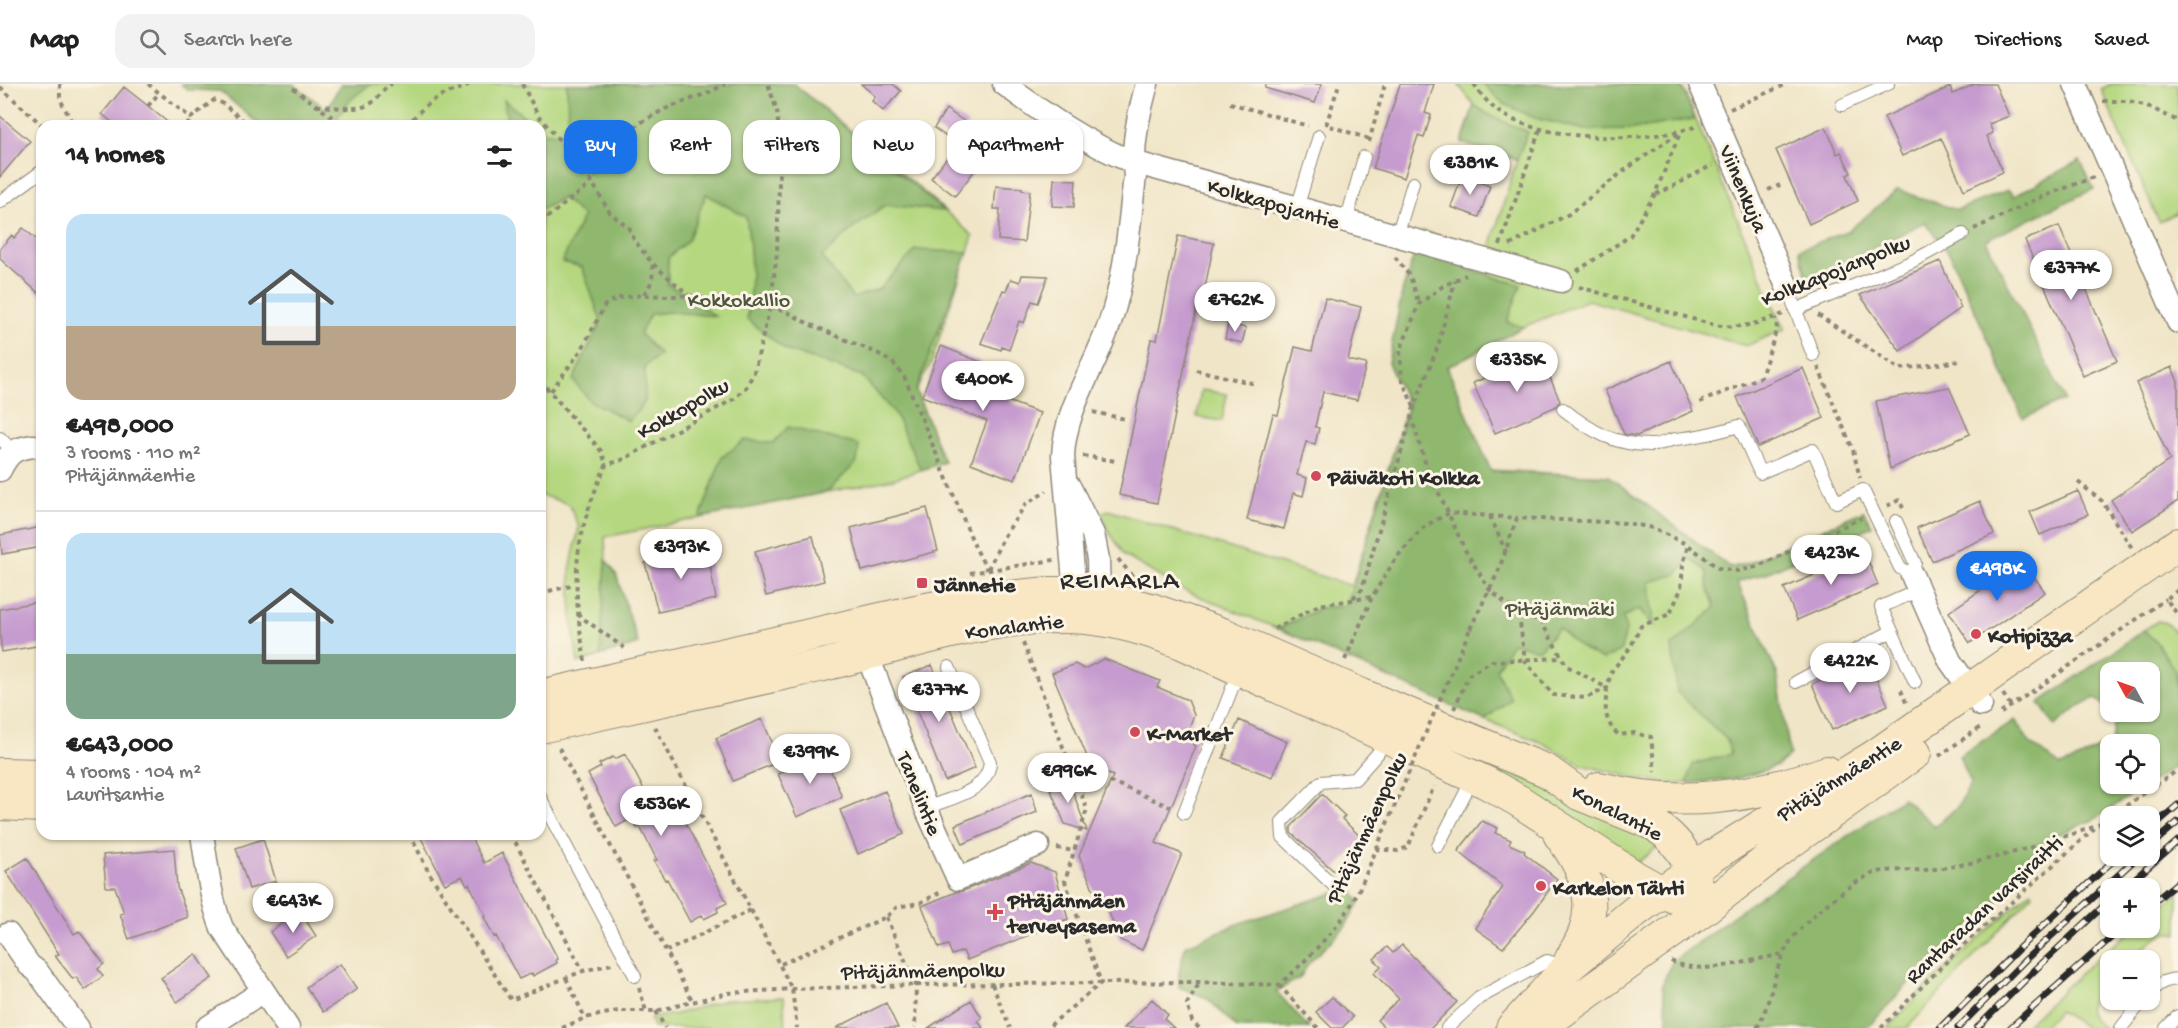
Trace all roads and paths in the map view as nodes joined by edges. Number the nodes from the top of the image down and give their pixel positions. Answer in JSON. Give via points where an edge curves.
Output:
{"nodes":[{"id":1,"x":59,"y":84,"type":"edge"},
{"id":2,"x":148,"y":84,"type":"edge"},
{"id":3,"x":392,"y":84,"type":"edge"},
{"id":4,"x":469,"y":84,"type":"edge"},
{"id":5,"x":522,"y":84,"type":"edge"},
{"id":6,"x":724,"y":84,"type":"edge"},
{"id":7,"x":768,"y":84,"type":"edge"},
{"id":8,"x":1004,"y":84,"type":"edge"},
{"id":9,"x":1147,"y":84,"type":"edge"},
{"id":10,"x":1338,"y":84,"type":"edge"},
{"id":11,"x":1385,"y":84,"type":"edge"},
{"id":12,"x":1474,"y":84,"type":"edge"},
{"id":13,"x":1700,"y":84,"type":"edge"},
{"id":14,"x":1787,"y":84,"type":"edge"},
{"id":15,"x":1888,"y":84,"type":"edge"},
{"id":16,"x":2075,"y":84,"type":"edge"},
{"id":17,"x":0,"y":87,"type":"edge"},
{"id":18,"x":293,"y":88,"type":"dead end"},
{"id":19,"x":159,"y":92,"type":"junction"},
{"id":20,"x":1230,"y":103,"type":"dead end"},
{"id":21,"x":1842,"y":105,"type":"dead end"},
{"id":22,"x":148,"y":106,"type":"dead end"},
{"id":23,"x":317,"y":106,"type":"junction"},
{"id":24,"x":2085,"y":106,"type":"junction"},
{"id":25,"x":1723,"y":112,"type":"dead end"},
{"id":26,"x":191,"y":118,"type":"joint"},
{"id":27,"x":36,"y":120,"type":"edge"},
{"id":28,"x":71,"y":120,"type":"edge"},
{"id":29,"x":243,"y":120,"type":"edge"},
{"id":30,"x":336,"y":120,"type":"edge"},
{"id":31,"x":412,"y":120,"type":"edge"},
{"id":32,"x":542,"y":120,"type":"edge"},
{"id":33,"x":2178,"y":121,"type":"edge"},
{"id":34,"x":1703,"y":123,"type":"dead end"},
{"id":35,"x":546,"y":125,"type":"edge"},
{"id":36,"x":1540,"y":129,"type":"junction"},
{"id":37,"x":1322,"y":130,"type":"junction"},
{"id":38,"x":1680,"y":132,"type":"junction"},
{"id":39,"x":1370,"y":139,"type":"junction"},
{"id":40,"x":1365,"y":157,"type":"joint"},
{"id":41,"x":1133,"y":162,"type":"junction"},
{"id":42,"x":1719,"y":162,"type":"dead end"},
{"id":43,"x":2113,"y":170,"type":"junction"},
{"id":44,"x":36,"y":175,"type":"edge"},
{"id":45,"x":592,"y":181,"type":"junction"},
{"id":46,"x":1413,"y":183,"type":"dead end"},
{"id":47,"x":1655,"y":194,"type":"junction"},
{"id":48,"x":0,"y":202,"type":"edge"},
{"id":49,"x":1297,"y":208,"type":"junction"},
{"id":50,"x":546,"y":218,"type":"edge"},
{"id":51,"x":1346,"y":222,"type":"junction"},
{"id":52,"x":1963,"y":234,"type":"joint"},
{"id":53,"x":1394,"y":243,"type":"junction"},
{"id":54,"x":652,"y":263,"type":"junction"},
{"id":55,"x":1494,"y":263,"type":"junction"},
{"id":56,"x":1455,"y":281,"type":"junction"},
{"id":57,"x":1562,"y":281,"type":"junction"},
{"id":58,"x":643,"y":295,"type":"junction"},
{"id":59,"x":688,"y":295,"type":"junction"},
{"id":60,"x":1792,"y":300,"type":"junction"},
{"id":61,"x":1419,"y":304,"type":"junction"},
{"id":62,"x":770,"y":307,"type":"junction"},
{"id":63,"x":1817,"y":314,"type":"dead end"},
{"id":64,"x":1775,"y":318,"type":"junction"},
{"id":65,"x":2178,"y":322,"type":"edge"},
{"id":66,"x":1813,"y":355,"type":"joint"},
{"id":67,"x":1960,"y":362,"type":"dead end"},
{"id":68,"x":1196,"y":370,"type":"dead end"},
{"id":69,"x":1256,"y":384,"type":"dead end"},
{"id":70,"x":546,"y":386,"type":"edge"},
{"id":71,"x":551,"y":391,"type":"junction"},
{"id":72,"x":1700,"y":402,"type":"dead end"},
{"id":73,"x":1414,"y":407,"type":"junction"},
{"id":74,"x":1563,"y":409,"type":"dead end"},
{"id":75,"x":1086,"y":410,"type":"dead end"},
{"id":76,"x":1411,"y":416,"type":"junction"},
{"id":77,"x":1125,"y":418,"type":"dead end"},
{"id":78,"x":16,"y":445,"type":"edge"},
{"id":79,"x":1079,"y":455,"type":"dead end"},
{"id":80,"x":1116,"y":461,"type":"dead end"},
{"id":81,"x":606,"y":465,"type":"junction"},
{"id":82,"x":0,"y":470,"type":"edge"},
{"id":83,"x":2078,"y":482,"type":"dead end"},
{"id":84,"x":1057,"y":485,"type":"junction"},
{"id":85,"x":1863,"y":490,"type":"junction"},
{"id":86,"x":1873,"y":512,"type":"junction"},
{"id":87,"x":1449,"y":513,"type":"junction"},
{"id":88,"x":1489,"y":515,"type":"junction"},
{"id":89,"x":1517,"y":518,"type":"junction"},
{"id":90,"x":1896,"y":521,"type":"dead end"},
{"id":91,"x":2178,"y":544,"type":"edge"},
{"id":92,"x":1688,"y":545,"type":"junction"},
{"id":93,"x":1506,"y":552,"type":"junction"},
{"id":94,"x":2178,"y":567,"type":"edge"},
{"id":95,"x":2145,"y":568,"type":"junction"},
{"id":96,"x":1915,"y":582,"type":"junction"},
{"id":97,"x":575,"y":585,"type":"junction"},
{"id":98,"x":1489,"y":589,"type":"junction"},
{"id":99,"x":2178,"y":590,"type":"edge"},
{"id":100,"x":546,"y":592,"type":"edge"},
{"id":101,"x":1372,"y":597,"type":"junction"},
{"id":102,"x":1353,"y":598,"type":"junction"},
{"id":103,"x":1087,"y":603,"type":"junction"},
{"id":104,"x":577,"y":614,"type":"junction"},
{"id":105,"x":1519,"y":615,"type":"junction"},
{"id":106,"x":2178,"y":615,"type":"edge"},
{"id":107,"x":1892,"y":631,"type":"junction"},
{"id":108,"x":1266,"y":633,"type":"dead end"},
{"id":109,"x":1028,"y":639,"type":"dead end"},
{"id":110,"x":861,"y":640,"type":"junction"},
{"id":111,"x":629,"y":651,"type":"dead end"},
{"id":112,"x":1562,"y":658,"type":"junction"},
{"id":113,"x":1525,"y":661,"type":"junction"},
{"id":114,"x":585,"y":666,"type":"dead end"},
{"id":115,"x":1343,"y":666,"type":"dead end"},
{"id":116,"x":949,"y":667,"type":"dead end"},
{"id":117,"x":1240,"y":669,"type":"junction"},
{"id":118,"x":1796,"y":682,"type":"dead end"},
{"id":119,"x":1915,"y":682,"type":"dead end"},
{"id":120,"x":1607,"y":688,"type":"junction"},
{"id":121,"x":546,"y":695,"type":"edge"},
{"id":122,"x":1976,"y":698,"type":"junction"},
{"id":123,"x":1452,"y":714,"type":"dead end"},
{"id":124,"x":650,"y":719,"type":"dead end"},
{"id":125,"x":1391,"y":722,"type":"junction"},
{"id":126,"x":547,"y":734,"type":"edge"},
{"id":127,"x":1876,"y":755,"type":"junction"},
{"id":128,"x":2178,"y":770,"type":"edge"},
{"id":129,"x":1546,"y":771,"type":"junction"},
{"id":130,"x":0,"y":774,"type":"edge"},
{"id":131,"x":36,"y":775,"type":"edge"},
{"id":132,"x":1074,"y":776,"type":"junction"},
{"id":133,"x":1474,"y":776,"type":"junction"},
{"id":134,"x":1654,"y":778,"type":"dead end"},
{"id":135,"x":1436,"y":780,"type":"dead end"},
{"id":136,"x":0,"y":804,"type":"edge"},
{"id":137,"x":36,"y":806,"type":"edge"},
{"id":138,"x":2126,"y":806,"type":"edge"},
{"id":139,"x":546,"y":808,"type":"edge"},
{"id":140,"x":927,"y":808,"type":"junction"},
{"id":141,"x":1184,"y":813,"type":"joint"},
{"id":142,"x":1551,"y":823,"type":"junction"},
{"id":143,"x":2100,"y":824,"type":"edge"},
{"id":144,"x":2097,"y":826,"type":"junction"},
{"id":145,"x":203,"y":840,"type":"edge"},
{"id":146,"x":413,"y":840,"type":"edge"},
{"id":147,"x":513,"y":840,"type":"edge"},
{"id":148,"x":1038,"y":845,"type":"dead end"},
{"id":149,"x":1438,"y":846,"type":"dead end"},
{"id":150,"x":1376,"y":849,"type":"junction"},
{"id":151,"x":1693,"y":869,"type":"junction"},
{"id":152,"x":958,"y":879,"type":"junction"},
{"id":153,"x":1333,"y":885,"type":"dead end"},
{"id":154,"x":1662,"y":892,"type":"junction"},
{"id":155,"x":1704,"y":909,"type":"junction"},
{"id":156,"x":751,"y":910,"type":"junction"},
{"id":157,"x":886,"y":917,"type":"junction"},
{"id":158,"x":8,"y":934,"type":"dead end"},
{"id":159,"x":667,"y":951,"type":"junction"},
{"id":160,"x":1671,"y":954,"type":"dead end"},
{"id":161,"x":1783,"y":954,"type":"junction"},
{"id":162,"x":627,"y":961,"type":"junction"},
{"id":163,"x":781,"y":964,"type":"junction"},
{"id":164,"x":1567,"y":968,"type":"junction"},
{"id":165,"x":583,"y":971,"type":"junction"},
{"id":166,"x":635,"y":976,"type":"joint"},
{"id":167,"x":566,"y":978,"type":"junction"},
{"id":168,"x":2178,"y":979,"type":"edge"},
{"id":169,"x":1200,"y":982,"type":"junction"},
{"id":170,"x":1101,"y":983,"type":"junction"},
{"id":171,"x":2160,"y":983,"type":"edge"},
{"id":172,"x":993,"y":984,"type":"junction"},
{"id":173,"x":1279,"y":984,"type":"junction"},
{"id":174,"x":916,"y":985,"type":"junction"},
{"id":175,"x":792,"y":989,"type":"junction"},
{"id":176,"x":262,"y":991,"type":"junction"},
{"id":177,"x":693,"y":1002,"type":"junction"},
{"id":178,"x":2135,"y":1010,"type":"edge"},
{"id":179,"x":646,"y":1011,"type":"junction"},
{"id":180,"x":656,"y":1011,"type":"junction"},
{"id":181,"x":2178,"y":1016,"type":"edge"},
{"id":182,"x":585,"y":1018,"type":"junction"},
{"id":183,"x":78,"y":1028,"type":"edge"},
{"id":184,"x":207,"y":1028,"type":"edge"},
{"id":185,"x":288,"y":1028,"type":"edge"},
{"id":186,"x":562,"y":1028,"type":"edge"},
{"id":187,"x":665,"y":1028,"type":"edge"},
{"id":188,"x":797,"y":1028,"type":"edge"},
{"id":189,"x":915,"y":1028,"type":"edge"},
{"id":190,"x":1010,"y":1028,"type":"edge"},
{"id":191,"x":1047,"y":1028,"type":"edge"},
{"id":192,"x":1199,"y":1028,"type":"edge"},
{"id":193,"x":1318,"y":1028,"type":"edge"},
{"id":194,"x":1447,"y":1028,"type":"edge"},
{"id":195,"x":1512,"y":1028,"type":"edge"},
{"id":196,"x":1542,"y":1028,"type":"edge"},
{"id":197,"x":1757,"y":1028,"type":"edge"},
{"id":198,"x":1881,"y":1028,"type":"edge"},
{"id":199,"x":2121,"y":1028,"type":"edge"},
{"id":200,"x":2166,"y":1028,"type":"edge"}],
"edges":[{"from":1,"to":28,"type":"path","via":[[60,99]]},
{"from":2,"to":19,"type":"path"},
{"from":3,"to":23,"type":"path","via":[[371,104]]},
{"from":4,"to":31,"type":"path","via":[[420,109]]},
{"from":5,"to":32,"type":"path"},
{"from":6,"to":45,"type":"path","via":[[638,124]]},
{"from":7,"to":62,"type":"path","name":"Kokkopolku","via":[[777,111],[780,159],[777,253]]},
{"from":8,"to":41,"type":"street","name":"Kolkkapojantie","via":[[1099,147]]},
{"from":9,"to":41,"type":"street"},
{"from":10,"to":37,"type":"path"},
{"from":11,"to":39,"type":"path"},
{"from":12,"to":36,"type":"path","via":[[1496,109]]},
{"from":13,"to":60,"type":"street","name":"Viinenkuja"},
{"from":14,"to":25,"type":"path"},
{"from":15,"to":21,"type":"lane"},
{"from":16,"to":24,"type":"street"},
{"from":17,"to":27,"type":"path"},
{"from":18,"to":23,"type":"path"},
{"from":19,"to":22,"type":"path"},
{"from":19,"to":26,"type":"path"},
{"from":20,"to":37,"type":"path"},
{"from":23,"to":30,"type":"path"},
{"from":24,"to":33,"type":"path","via":[[2098,100],[2129,101]]},
{"from":24,"to":43,"type":"street"},
{"from":26,"to":29,"type":"path","via":[[214,100]]},
{"from":34,"to":38,"type":"path"},
{"from":35,"to":45,"type":"path"},
{"from":36,"to":38,"type":"path","via":[[1602,138]]},
{"from":36,"to":55,"type":"path"},
{"from":37,"to":39,"type":"path"},
{"from":37,"to":49,"type":"lane"},
{"from":38,"to":47,"type":"path"},
{"from":38,"to":55,"type":"path","via":[[1569,214],[1506,247]]},
{"from":39,"to":40,"type":"path"},
{"from":40,"to":51,"type":"lane"},
{"from":41,"to":49,"type":"street","name":"Kolkkapojantie"},
{"from":41,"to":84,"type":"street","via":[[1135,176],[1118,298],[1095,361],[1072,408]]},
{"from":42,"to":47,"type":"path"},
{"from":43,"to":52,"type":"path","via":[[2037,199]]},
{"from":43,"to":65,"type":"street"},
{"from":44,"to":48,"type":"lane"},
{"from":45,"to":50,"type":"path"},
{"from":45,"to":54,"type":"path","via":[[610,213],[629,228]]},
{"from":46,"to":53,"type":"lane"},
{"from":47,"to":57,"type":"path","via":[[1630,236]]},
{"from":49,"to":51,"type":"street","name":"Kolkkapojantie"},
{"from":51,"to":53,"type":"street","name":"Kolkkapojantie"},
{"from":52,"to":60,"type":"lane","name":"Kolkkapojanpolku","via":[[1911,262]]},
{"from":53,"to":55,"type":"street","name":"Kolkkapojantie"},
{"from":53,"to":61,"type":"path"},
{"from":54,"to":58,"type":"path","via":[[650,286]]},
{"from":54,"to":59,"type":"path"},
{"from":55,"to":56,"type":"path"},
{"from":55,"to":57,"type":"street","name":"Kolkkapojantie"},
{"from":56,"to":61,"type":"path"},
{"from":56,"to":73,"type":"path","via":[[1438,346]]},
{"from":57,"to":64,"type":"path","name":"Kolkkapojanpolku","via":[[1714,325],[1750,327]]},
{"from":58,"to":59,"type":"path"},
{"from":58,"to":71,"type":"path","via":[[618,298],[605,305],[582,349]]},
{"from":59,"to":62,"type":"path"},
{"from":60,"to":64,"type":"path","name":"Kolkkapojanpolku"},
{"from":60,"to":66,"type":"lane"},
{"from":61,"to":73,"type":"path","via":[[1400,351],[1402,380]]},
{"from":62,"to":81,"type":"path","name":"Kokkopolku","via":[[754,372],[734,399]]},
{"from":62,"to":84,"type":"path","via":[[879,354],[904,376],[987,570],[1026,504]]},
{"from":63,"to":67,"type":"path","via":[[1900,369]]},
{"from":64,"to":72,"type":"path","via":[[1777,328],[1761,377]]},
{"from":66,"to":85,"type":"path","via":[[1853,450]]},
{"from":68,"to":69,"type":"path"},
{"from":70,"to":71,"type":"path"},
{"from":71,"to":81,"type":"path","via":[[602,452]]},
{"from":73,"to":76,"type":"path"},
{"from":74,"to":85,"type":"lane","via":[[1604,437],[1626,444],[1656,445],[1739,426],[1760,473],[1813,450],[1836,502]]},
{"from":75,"to":77,"type":"path"},
{"from":76,"to":87,"type":"path","via":[[1426,465]]},
{"from":76,"to":102,"type":"path","via":[[1362,589]]},
{"from":78,"to":82,"type":"street"},
{"from":79,"to":80,"type":"path"},
{"from":81,"to":97,"type":"path","via":[[587,510]]},
{"from":83,"to":95,"type":"path","via":[[2102,501]]},
{"from":84,"to":103,"type":"street","via":[[1093,534],[1098,559]]},
{"from":85,"to":86,"type":"lane"},
{"from":86,"to":92,"type":"path","via":[[1756,567],[1738,571],[1718,568]]},
{"from":86,"to":96,"type":"lane","via":[[1900,568]]},
{"from":87,"to":88,"type":"path"},
{"from":87,"to":98,"type":"path","via":[[1465,550]]},
{"from":87,"to":101,"type":"path","via":[[1425,526],[1396,558]]},
{"from":88,"to":89,"type":"path"},
{"from":88,"to":93,"type":"path"},
{"from":89,"to":92,"type":"path","via":[[1627,523],[1653,528]]},
{"from":89,"to":93,"type":"path","name":"Pitäjänmäenpolku"},
{"from":90,"to":96,"type":"lane","via":[[1915,563]]},
{"from":91,"to":95,"type":"main road","name":"Pitäjänmäentie"},
{"from":92,"to":120,"type":"path","via":[[1681,589],[1670,614],[1641,626],[1611,672]]},
{"from":93,"to":98,"type":"path","name":"Pitäjänmäenpolku"},
{"from":94,"to":122,"type":"main road","name":"Pitäjänmäentie"},
{"from":95,"to":122,"type":"main road","name":"Pitäjänmäentie"},
{"from":96,"to":107,"type":"lane","via":[[1881,607]]},
{"from":96,"to":122,"type":"street","via":[[1950,661]]},
{"from":97,"to":100,"type":"path"},
{"from":97,"to":104,"type":"path"},
{"from":98,"to":105,"type":"path"},
{"from":98,"to":150,"type":"path","name":"Pitäjänmäenpolku","bridge":true},
{"from":99,"to":106,"type":"path","via":[[2166,598]]},
{"from":101,"to":102,"type":"path"},
{"from":101,"to":115,"type":"path"},
{"from":102,"to":108,"type":"path","via":[[1318,605]]},
{"from":103,"to":110,"type":"main road","name":"Konalantie","via":[[1032,619]]},
{"from":103,"to":117,"type":"main road","name":"Konalantie","via":[[1128,626],[1156,633]]},
{"from":103,"to":125,"type":"main road","name":"Konalantie","via":[[1179,617],[1222,634]]},
{"from":104,"to":111,"type":"path"},
{"from":104,"to":114,"type":"path"},
{"from":105,"to":112,"type":"path","via":[[1540,620]]},
{"from":105,"to":113,"type":"path"},
{"from":107,"to":118,"type":"lane"},
{"from":107,"to":119,"type":"lane"},
{"from":109,"to":132,"type":"path","name":"Konalantie","via":[[1022,640]]},
{"from":110,"to":121,"type":"main road","name":"Konalantie"},
{"from":110,"to":126,"type":"main road","name":"Konalantie","via":[[811,668]]},
{"from":110,"to":140,"type":"street","name":"Tanelintie"},
{"from":112,"to":113,"type":"path"},
{"from":112,"to":120,"type":"path","via":[[1567,666]]},
{"from":113,"to":120,"type":"path","via":[[1553,695],[1586,698]]},
{"from":113,"to":123,"type":"path","via":[[1492,661],[1469,675]]},
{"from":116,"to":140,"type":"lane","via":[[990,762],[989,770],[976,788]]},
{"from":117,"to":125,"type":"main road","name":"Konalantie"},
{"from":117,"to":141,"type":"lane"},
{"from":120,"to":134,"type":"path","via":[[1604,711],[1612,729],[1619,735],[1651,737]]},
{"from":122,"to":127,"type":"main road","name":"Pitäjänmäentie"},
{"from":122,"to":155,"type":"main road","name":"Pitäjänmäentie"},
{"from":124,"to":156,"type":"path"},
{"from":125,"to":129,"type":"main road","name":"Konalantie"},
{"from":125,"to":133,"type":"main road","name":"Konalantie"},
{"from":125,"to":153,"type":"lane","via":[[1378,753],[1355,779],[1321,782],[1282,822],[1283,837]]},
{"from":126,"to":159,"type":"path"},
{"from":127,"to":129,"type":"main road","via":[[1799,781],[1699,800],[1611,791]]},
{"from":127,"to":151,"type":"main road","name":"Pitäjänmäentie"},
{"from":128,"to":138,"type":"path","name":"Rantaradan varsiraitti"},
{"from":129,"to":151,"type":"main road","name":"Konalantie","via":[[1579,794],[1655,825],[1687,855]]},
{"from":130,"to":131,"type":"main road"},
{"from":132,"to":141,"type":"path","via":[[1090,776],[1115,784]]},
{"from":132,"to":170,"type":"path","via":[[1087,809],[1065,881]]},
{"from":133,"to":142,"type":"main road","name":"Konalantie"},
{"from":133,"to":149,"type":"lane"},
{"from":135,"to":150,"type":"path","via":[[1408,847],[1398,851]]},
{"from":136,"to":137,"type":"main road"},
{"from":139,"to":162,"type":"lane"},
{"from":140,"to":152,"type":"street","name":"Tanelintie"},
{"from":142,"to":154,"type":"main road","name":"Konalantie"},
{"from":142,"to":164,"type":"main road","via":[[1584,873],[1588,887],[1586,930]]},
{"from":143,"to":144,"type":"path","name":"Rantaradan varsiraitti"},
{"from":144,"to":161,"type":"path","via":[[1965,864],[1872,874],[1803,926]]},
{"from":144,"to":198,"type":"path","name":"Rantaradan varsiraitti","via":[[1958,950]]},
{"from":145,"to":176,"type":"street","via":[[217,916]]},
{"from":146,"to":167,"type":"path","via":[[428,871],[511,1000]]},
{"from":147,"to":165,"type":"path"},
{"from":148,"to":152,"type":"street"},
{"from":150,"to":173,"type":"path","name":"Pitäjänmäenpolku","via":[[1344,916]]},
{"from":151,"to":154,"type":"main road","name":"Pitäjänmäentie"},
{"from":151,"to":155,"type":"main road","name":"Konalantie"},
{"from":152,"to":157,"type":"path","via":[[920,903],[897,907]]},
{"from":154,"to":155,"type":"main road","name":"Konalantie"},
{"from":154,"to":164,"type":"main road","name":"Pitäjänmäentie"},
{"from":155,"to":196,"type":"main road","name":"Pitäjänmäentie"},
{"from":156,"to":159,"type":"path"},
{"from":156,"to":163,"type":"path"},
{"from":157,"to":163,"type":"path"},
{"from":157,"to":174,"type":"path"},
{"from":158,"to":183,"type":"street"},
{"from":159,"to":177,"type":"path"},
{"from":160,"to":161,"type":"path","via":[[1667,959],[1681,966],[1700,968]]},
{"from":161,"to":197,"type":"path"},
{"from":162,"to":165,"type":"path"},
{"from":162,"to":166,"type":"lane"},
{"from":163,"to":175,"type":"path"},
{"from":164,"to":194,"type":"lane","via":[[1547,961],[1479,998]]},
{"from":164,"to":195,"type":"main road","name":"Pitäjänmäentie"},
{"from":165,"to":167,"type":"path"},
{"from":166,"to":179,"type":"path"},
{"from":167,"to":182,"type":"path"},
{"from":168,"to":171,"type":"lane"},
{"from":169,"to":170,"type":"path","name":"Pitäjänmäenpolku"},
{"from":169,"to":173,"type":"path","name":"Pitäjänmäenpolku"},
{"from":169,"to":192,"type":"path","via":[[1187,1004]]},
{"from":170,"to":172,"type":"path","name":"Pitäjänmäenpolku"},
{"from":170,"to":191,"type":"path"},
{"from":172,"to":174,"type":"path","name":"Pitäjänmäenpolku"},
{"from":172,"to":190,"type":"path"},
{"from":173,"to":193,"type":"path"},
{"from":174,"to":175,"type":"path","name":"Pitäjänmäenpolku"},
{"from":174,"to":189,"type":"path"},
{"from":175,"to":177,"type":"path","name":"Pitäjänmäenpolku","via":[[728,993]]},
{"from":175,"to":188,"type":"path"},
{"from":176,"to":184,"type":"street"},
{"from":176,"to":185,"type":"street"},
{"from":177,"to":180,"type":"path","name":"Pitäjänmäenpolku"},
{"from":178,"to":199,"type":"lane"},
{"from":179,"to":180,"type":"path","name":"Pitäjänmäenpolku"},
{"from":179,"to":182,"type":"path","name":"Pitäjänmäenpolku","via":[[618,1011]]},
{"from":180,"to":187,"type":"path"},
{"from":181,"to":200,"type":"lane"},
{"from":182,"to":186,"type":"path","name":"Pitäjänmäenpolku"}]}
